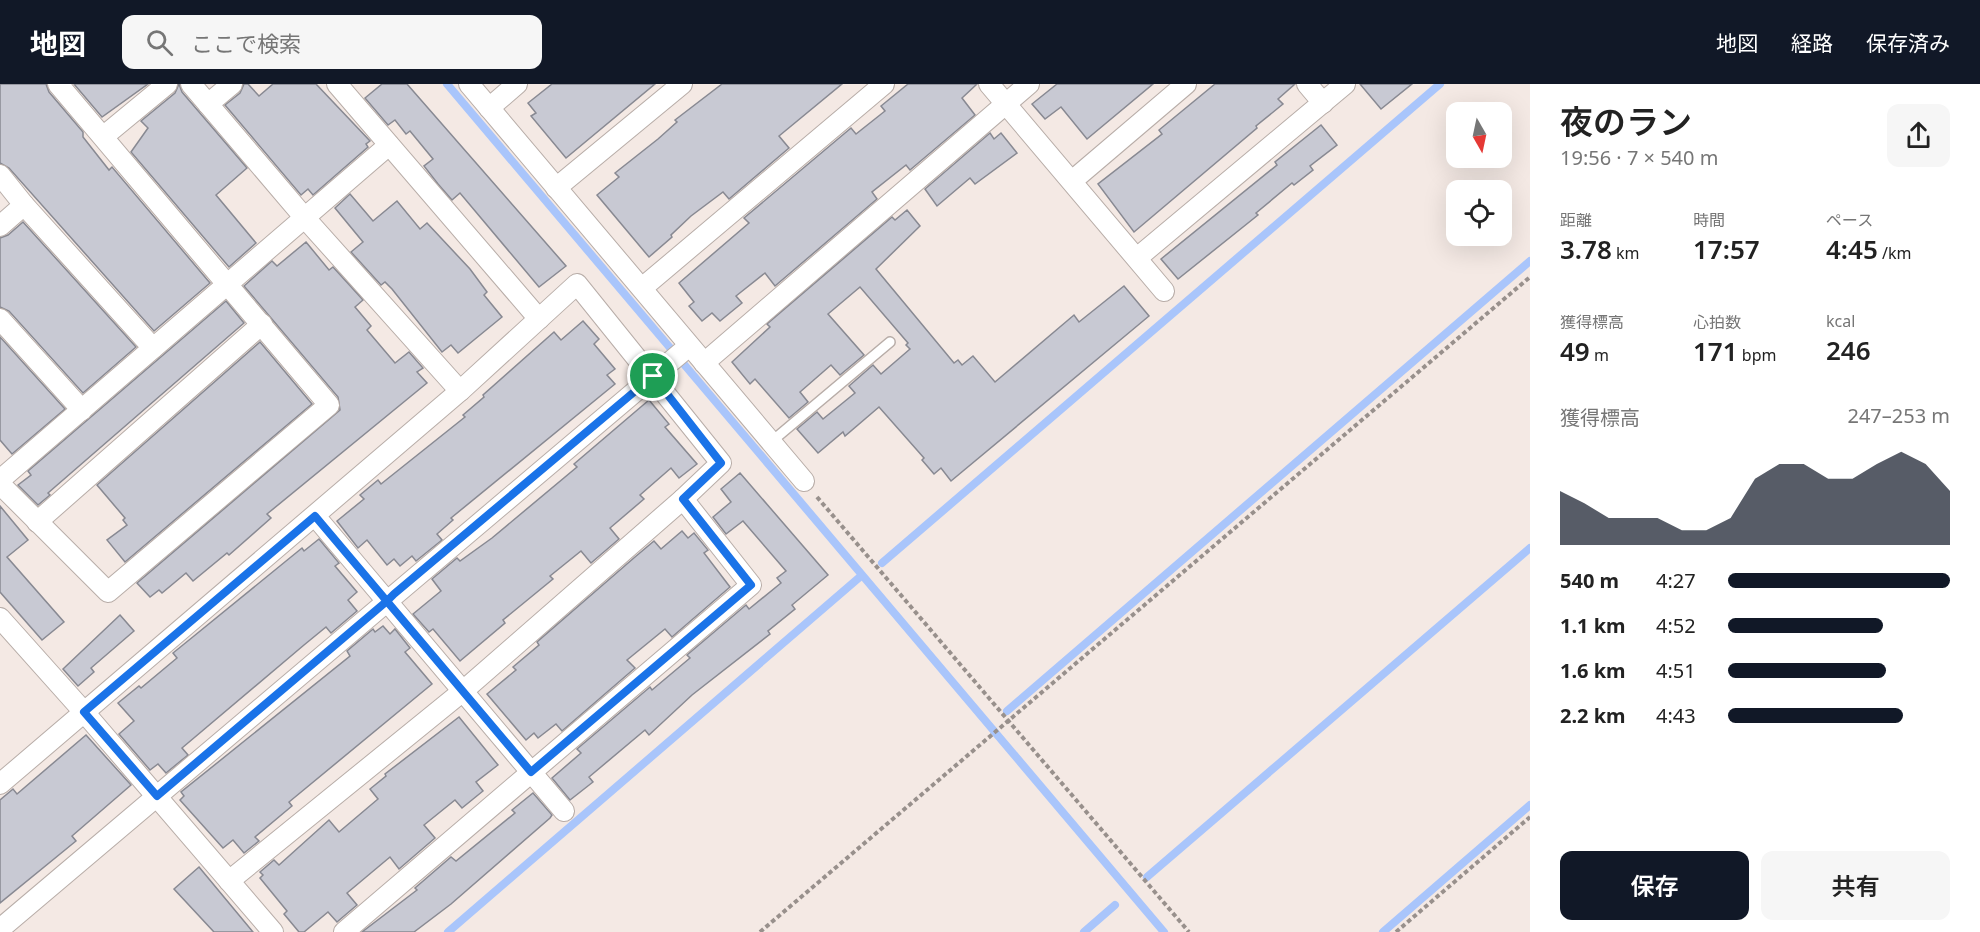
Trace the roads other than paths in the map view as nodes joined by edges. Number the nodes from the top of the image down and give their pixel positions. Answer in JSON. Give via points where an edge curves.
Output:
{"nodes":[{"id":1,"x":58,"y":84,"type":"edge"},
{"id":2,"x":167,"y":84,"type":"edge"},
{"id":3,"x":191,"y":84,"type":"edge"},
{"id":4,"x":232,"y":84,"type":"edge"},
{"id":5,"x":337,"y":84,"type":"edge"},
{"id":6,"x":469,"y":84,"type":"edge"},
{"id":7,"x":517,"y":84,"type":"edge"},
{"id":8,"x":682,"y":84,"type":"edge"},
{"id":9,"x":884,"y":84,"type":"edge"},
{"id":10,"x":989,"y":84,"type":"edge"},
{"id":11,"x":1029,"y":84,"type":"edge"},
{"id":12,"x":1186,"y":84,"type":"edge"},
{"id":13,"x":1307,"y":84,"type":"edge"},
{"id":14,"x":1345,"y":84,"type":"edge"},
{"id":15,"x":1323,"y":102,"type":"junction"},
{"id":16,"x":208,"y":104,"type":"junction"},
{"id":17,"x":1006,"y":104,"type":"junction"},
{"id":18,"x":489,"y":108,"type":"junction"},
{"id":19,"x":104,"y":136,"type":"junction"},
{"id":20,"x":389,"y":145,"type":"junction"},
{"id":21,"x":0,"y":175,"type":"edge"},
{"id":22,"x":1072,"y":181,"type":"junction"},
{"id":23,"x":556,"y":188,"type":"junction"},
{"id":24,"x":24,"y":205,"type":"junction"},
{"id":25,"x":304,"y":217,"type":"junction"},
{"id":26,"x":0,"y":226,"type":"edge"},
{"id":27,"x":1137,"y":258,"type":"junction"},
{"id":28,"x":228,"y":284,"type":"junction"},
{"id":29,"x":642,"y":288,"type":"junction"},
{"id":30,"x":1164,"y":291,"type":"dead end"},
{"id":31,"x":0,"y":319,"type":"edge"},
{"id":32,"x":539,"y":319,"type":"junction"},
{"id":33,"x":262,"y":324,"type":"junction"},
{"id":34,"x":890,"y":342,"type":"dead end"},
{"id":35,"x":689,"y":346,"type":"junction"},
{"id":36,"x":153,"y":348,"type":"junction"},
{"id":37,"x":704,"y":363,"type":"junction"},
{"id":38,"x":653,"y":376,"type":"junction"},
{"id":39,"x":460,"y":391,"type":"junction"},
{"id":40,"x":82,"y":410,"type":"junction"},
{"id":41,"x":771,"y":442,"type":"junction"},
{"id":42,"x":3,"y":473,"type":"edge"},
{"id":43,"x":804,"y":481,"type":"road end"},
{"id":44,"x":683,"y":499,"type":"junction"},
{"id":45,"x":315,"y":516,"type":"junction"},
{"id":46,"x":38,"y":522,"type":"junction"},
{"id":47,"x":387,"y":601,"type":"junction"},
{"id":48,"x":0,"y":618,"type":"edge"},
{"id":49,"x":463,"y":691,"type":"junction"},
{"id":50,"x":84,"y":712,"type":"junction"},
{"id":51,"x":531,"y":772,"type":"junction"},
{"id":52,"x":1,"y":781,"type":"edge"},
{"id":53,"x":157,"y":796,"type":"junction"},
{"id":54,"x":564,"y":811,"type":"dead end"},
{"id":55,"x":229,"y":881,"type":"junction"},
{"id":56,"x":0,"y":929,"type":"edge"},
{"id":57,"x":273,"y":932,"type":"edge"},
{"id":58,"x":344,"y":932,"type":"edge"}],
"edges":[{"from":1,"to":19,"type":"street"},
{"from":2,"to":19,"type":"street"},
{"from":3,"to":16,"type":"street"},
{"from":4,"to":16,"type":"street"},
{"from":5,"to":20,"type":"street"},
{"from":6,"to":18,"type":"street"},
{"from":7,"to":18,"type":"street"},
{"from":8,"to":23,"type":"street"},
{"from":9,"to":29,"type":"street"},
{"from":10,"to":17,"type":"street"},
{"from":11,"to":17,"type":"street"},
{"from":12,"to":22,"type":"street"},
{"from":13,"to":15,"type":"street"},
{"from":14,"to":15,"type":"street"},
{"from":15,"to":27,"type":"street"},
{"from":16,"to":25,"type":"street"},
{"from":17,"to":22,"type":"street"},
{"from":17,"to":37,"type":"street"},
{"from":18,"to":23,"type":"street"},
{"from":19,"to":28,"type":"street"},
{"from":20,"to":25,"type":"street"},
{"from":20,"to":32,"type":"street"},
{"from":21,"to":24,"type":"street"},
{"from":22,"to":27,"type":"street"},
{"from":23,"to":29,"type":"street"},
{"from":24,"to":26,"type":"street"},
{"from":24,"to":36,"type":"street"},
{"from":25,"to":28,"type":"street"},
{"from":25,"to":39,"type":"street"},
{"from":27,"to":30,"type":"street"},
{"from":28,"to":33,"type":"street"},
{"from":28,"to":36,"type":"street"},
{"from":29,"to":35,"type":"street"},
{"from":31,"to":40,"type":"street"},
{"from":32,"to":38,"type":"street","via":[[577,284]]},
{"from":32,"to":39,"type":"street"},
{"from":33,"to":46,"type":"street"},
{"from":33,"to":46,"type":"street","via":[[330,405],[108,592]]},
{"from":34,"to":41,"type":"lane"},
{"from":35,"to":37,"type":"street"},
{"from":35,"to":38,"type":"street"},
{"from":36,"to":40,"type":"street"},
{"from":37,"to":41,"type":"street"},
{"from":38,"to":44,"type":"street","via":[[721,463]]},
{"from":38,"to":47,"type":"street"},
{"from":39,"to":45,"type":"street"},
{"from":40,"to":42,"type":"street"},
{"from":41,"to":43,"type":"street"},
{"from":42,"to":46,"type":"street"},
{"from":44,"to":49,"type":"street"},
{"from":44,"to":51,"type":"street","via":[[751,585]]},
{"from":45,"to":47,"type":"street"},
{"from":45,"to":50,"type":"street"},
{"from":47,"to":49,"type":"street"},
{"from":47,"to":53,"type":"street"},
{"from":48,"to":50,"type":"street"},
{"from":49,"to":51,"type":"street"},
{"from":49,"to":55,"type":"street"},
{"from":50,"to":52,"type":"street"},
{"from":50,"to":53,"type":"street"},
{"from":51,"to":54,"type":"street"},
{"from":51,"to":58,"type":"street"},
{"from":53,"to":55,"type":"street"},
{"from":53,"to":56,"type":"street"},
{"from":55,"to":57,"type":"street"}]}
